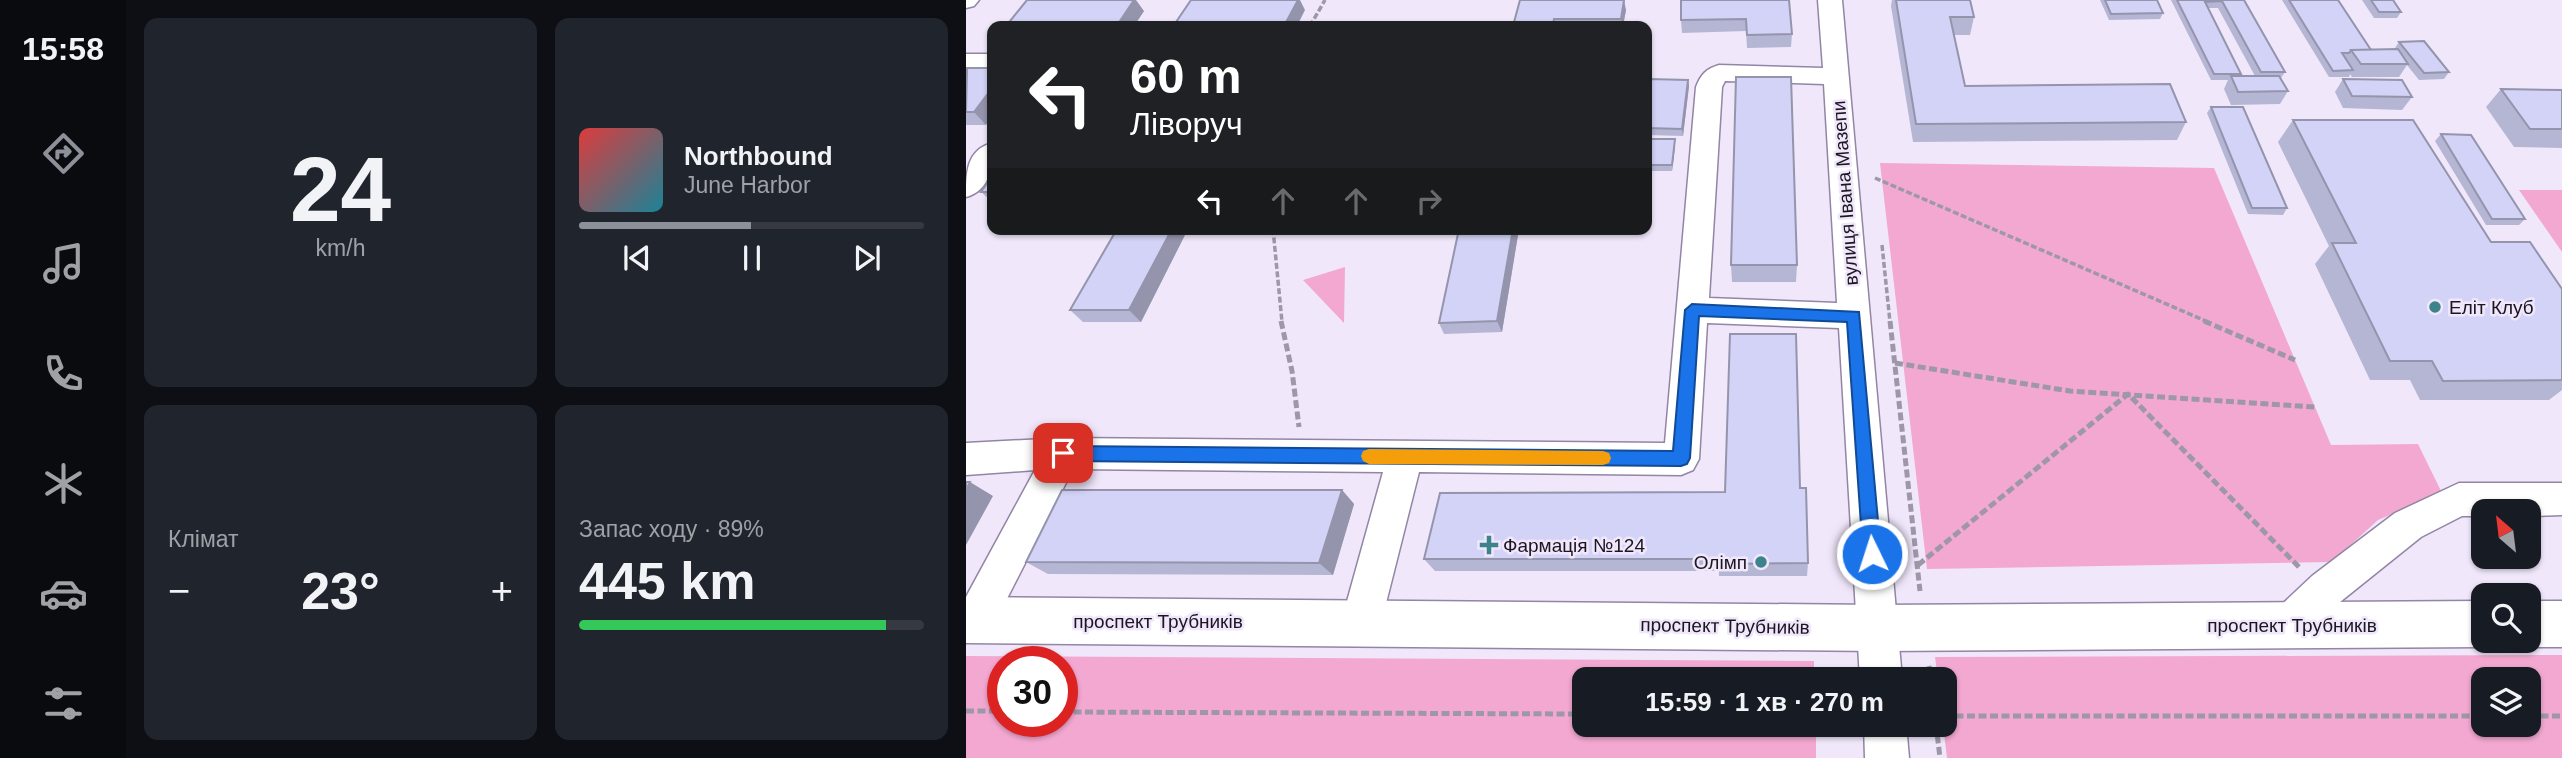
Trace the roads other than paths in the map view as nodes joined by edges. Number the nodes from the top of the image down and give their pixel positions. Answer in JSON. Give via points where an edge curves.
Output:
{"nodes":[{"id":1,"x":1830,"y":0,"type":"edge"},
{"id":2,"x":966,"y":62,"type":"edge"},
{"id":3,"x":987,"y":62,"type":"edge"},
{"id":4,"x":1836,"y":76,"type":"junction"},
{"id":5,"x":987,"y":159,"type":"edge"},
{"id":6,"x":966,"y":187,"type":"edge"},
{"id":7,"x":1692,"y":310,"type":"junction"},
{"id":8,"x":1854,"y":316,"type":"junction"},
{"id":9,"x":1063,"y":453,"type":"junction"},
{"id":10,"x":1405,"y":456,"type":"junction"},
{"id":11,"x":966,"y":459,"type":"edge"},
{"id":12,"x":2562,"y":499,"type":"edge"},
{"id":13,"x":971,"y":620,"type":"edge"},
{"id":14,"x":1361,"y":623,"type":"junction"},
{"id":15,"x":2290,"y":624,"type":"junction"},
{"id":16,"x":2471,"y":624,"type":"edge"},
{"id":17,"x":2541,"y":624,"type":"edge"},
{"id":18,"x":2562,"y":624,"type":"edge"},
{"id":19,"x":1878,"y":628,"type":"junction"},
{"id":20,"x":1880,"y":667,"type":"edge"},
{"id":21,"x":1886,"y":737,"type":"edge"},
{"id":22,"x":1887,"y":758,"type":"edge"}],
"edges":[{"from":1,"to":4,"type":"street","name":"вулиця Івана Мазепи"},
{"from":2,"to":3,"type":"street"},
{"from":4,"to":7,"type":"street","via":[[1718,74],[1712,78]]},
{"from":4,"to":8,"type":"street","name":"вулиця Івана Мазепи"},
{"from":5,"to":6,"type":"street"},
{"from":7,"to":8,"type":"street"},
{"from":7,"to":10,"type":"street","via":[[1681,458]]},
{"from":8,"to":19,"type":"street","name":"вулиця Івана Мазепи"},
{"from":9,"to":10,"type":"street"},
{"from":9,"to":11,"type":"street"},
{"from":9,"to":13,"type":"street"},
{"from":10,"to":14,"type":"street"},
{"from":12,"to":15,"type":"street","via":[[2459,500],[2409,525],[2326,589]]},
{"from":13,"to":14,"type":"main road","name":"проспект Трубників"},
{"from":14,"to":19,"type":"main road","name":"проспект Трубників"},
{"from":15,"to":16,"type":"main road","name":"проспект Трубників"},
{"from":15,"to":19,"type":"main road","name":"проспект Трубників"},
{"from":17,"to":18,"type":"main road"},
{"from":19,"to":20,"type":"street","name":"вулиця Івана Мазепи"},
{"from":21,"to":22,"type":"street"}]}
